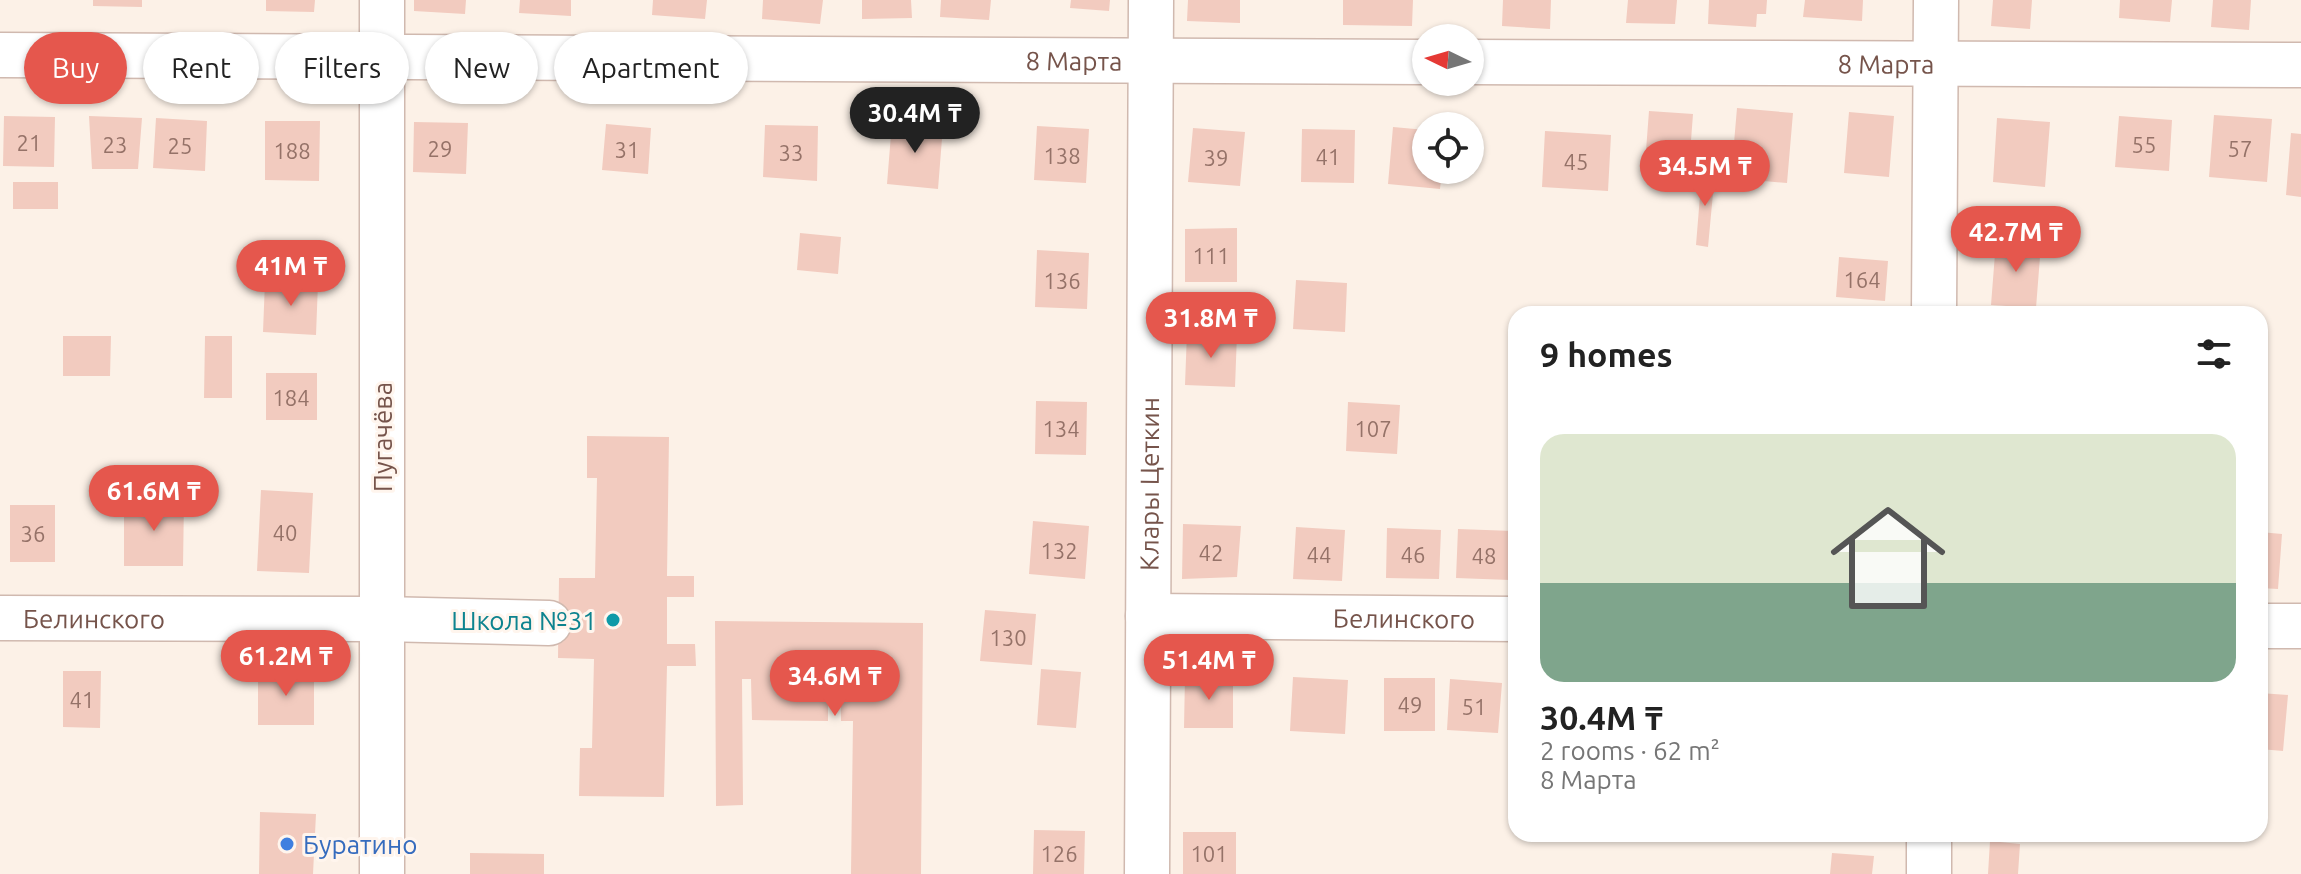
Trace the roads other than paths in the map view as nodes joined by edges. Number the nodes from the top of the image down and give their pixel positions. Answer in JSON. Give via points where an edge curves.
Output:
{"nodes":[{"id":1,"x":382,"y":0,"type":"edge"},
{"id":2,"x":1151,"y":0,"type":"edge"},
{"id":3,"x":1936,"y":0,"type":"edge"},
{"id":4,"x":382,"y":32,"type":"edge"},
{"id":5,"x":0,"y":55,"type":"edge"},
{"id":6,"x":275,"y":56,"type":"edge"},
{"id":7,"x":409,"y":57,"type":"edge"},
{"id":8,"x":1151,"y":61,"type":"junction"},
{"id":9,"x":1412,"y":62,"type":"edge"},
{"id":10,"x":1484,"y":62,"type":"edge"},
{"id":11,"x":1936,"y":64,"type":"junction"},
{"id":12,"x":2301,"y":65,"type":"edge"},
{"id":13,"x":382,"y":104,"type":"edge"},
{"id":14,"x":1934,"y":306,"type":"edge"},
{"id":15,"x":1148,"y":616,"type":"junction"},
{"id":16,"x":0,"y":618,"type":"edge"},
{"id":17,"x":382,"y":619,"type":"junction"},
{"id":18,"x":1508,"y":619,"type":"edge"},
{"id":19,"x":549,"y":623,"type":"dead end"},
{"id":20,"x":2268,"y":626,"type":"edge"},
{"id":21,"x":2301,"y":626,"type":"edge"},
{"id":22,"x":1929,"y":842,"type":"edge"},
{"id":23,"x":382,"y":874,"type":"edge"},
{"id":24,"x":1147,"y":874,"type":"edge"},
{"id":25,"x":1929,"y":874,"type":"edge"}],
"edges":[{"from":1,"to":4,"type":"street","name":"Пугачёва"},
{"from":2,"to":8,"type":"street","name":"Клары Цеткин"},
{"from":3,"to":11,"type":"street"},
{"from":5,"to":6,"type":"street","name":"8 Марта"},
{"from":7,"to":8,"type":"street","name":"8 Марта"},
{"from":8,"to":9,"type":"street","name":"8 Марта"},
{"from":8,"to":15,"type":"street","name":"Клары Цеткин"},
{"from":10,"to":11,"type":"street","name":"8 Марта"},
{"from":11,"to":12,"type":"street","name":"8 Марта"},
{"from":11,"to":14,"type":"street"},
{"from":13,"to":17,"type":"street","name":"Пугачёва"},
{"from":15,"to":18,"type":"street","name":"Белинского"},
{"from":15,"to":24,"type":"street","name":"Клары Цеткин"},
{"from":16,"to":17,"type":"street","name":"Белинского"},
{"from":17,"to":19,"type":"street","name":"Белинского"},
{"from":17,"to":23,"type":"street","name":"Пугачёва"},
{"from":20,"to":21,"type":"street"},
{"from":22,"to":25,"type":"street"}]}
